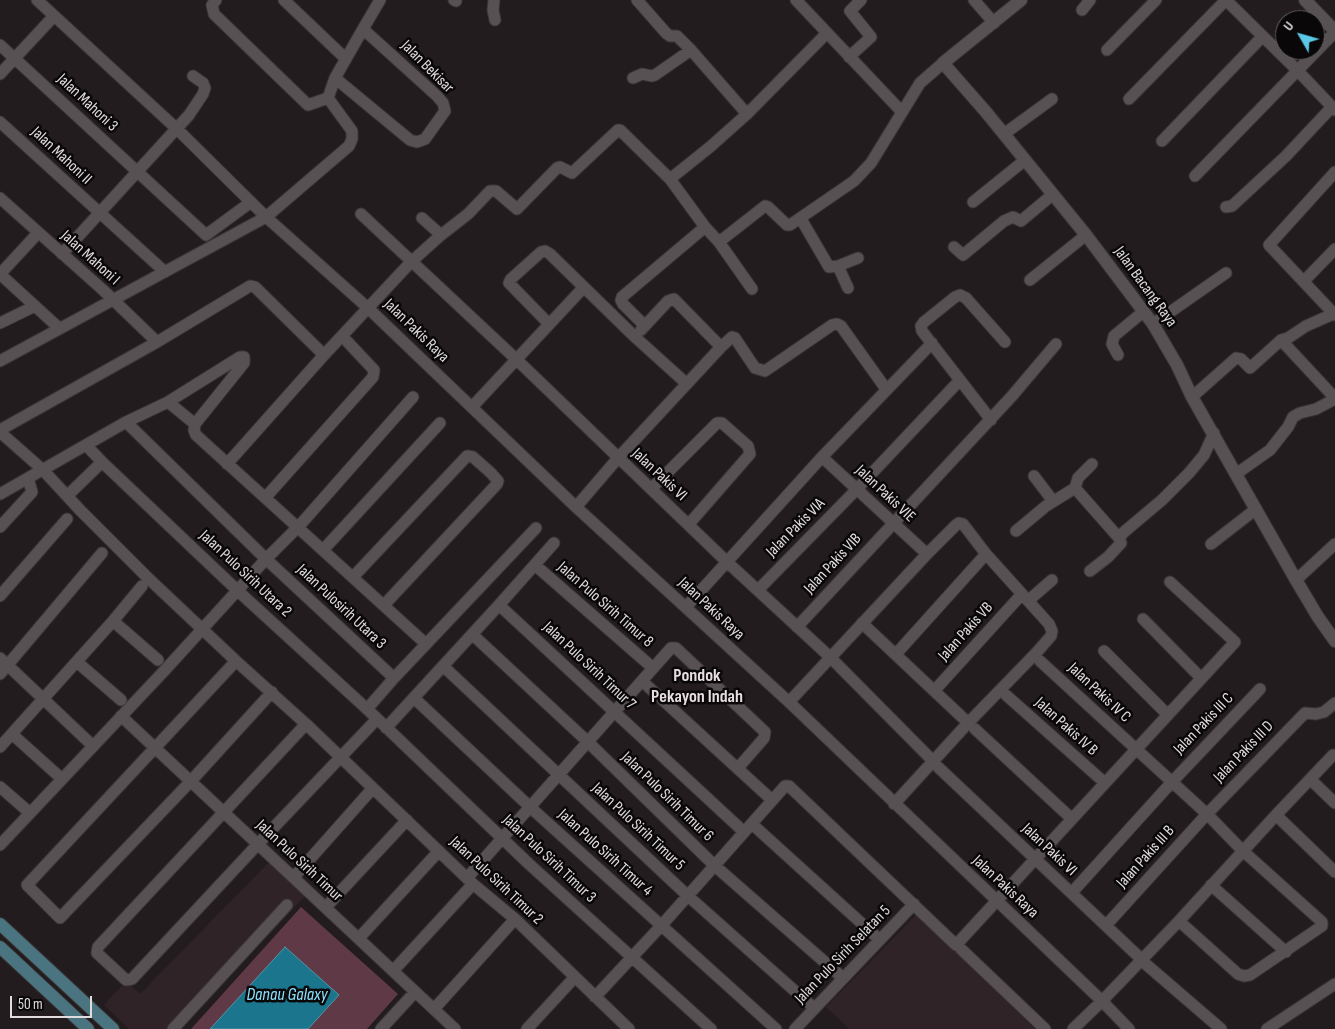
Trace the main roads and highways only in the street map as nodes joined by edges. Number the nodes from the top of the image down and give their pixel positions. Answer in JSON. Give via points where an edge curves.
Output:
{"nodes":[{"id":1,"x":0,"y":924,"type":"edge"},
{"id":2,"x":0,"y":947,"type":"edge"},
{"id":3,"x":88,"y":1029,"type":"edge"},
{"id":4,"x":113,"y":1029,"type":"edge"}],
"edges":[{"from":1,"to":4,"type":"main road"},
{"from":2,"to":3,"type":"main road"}]}
